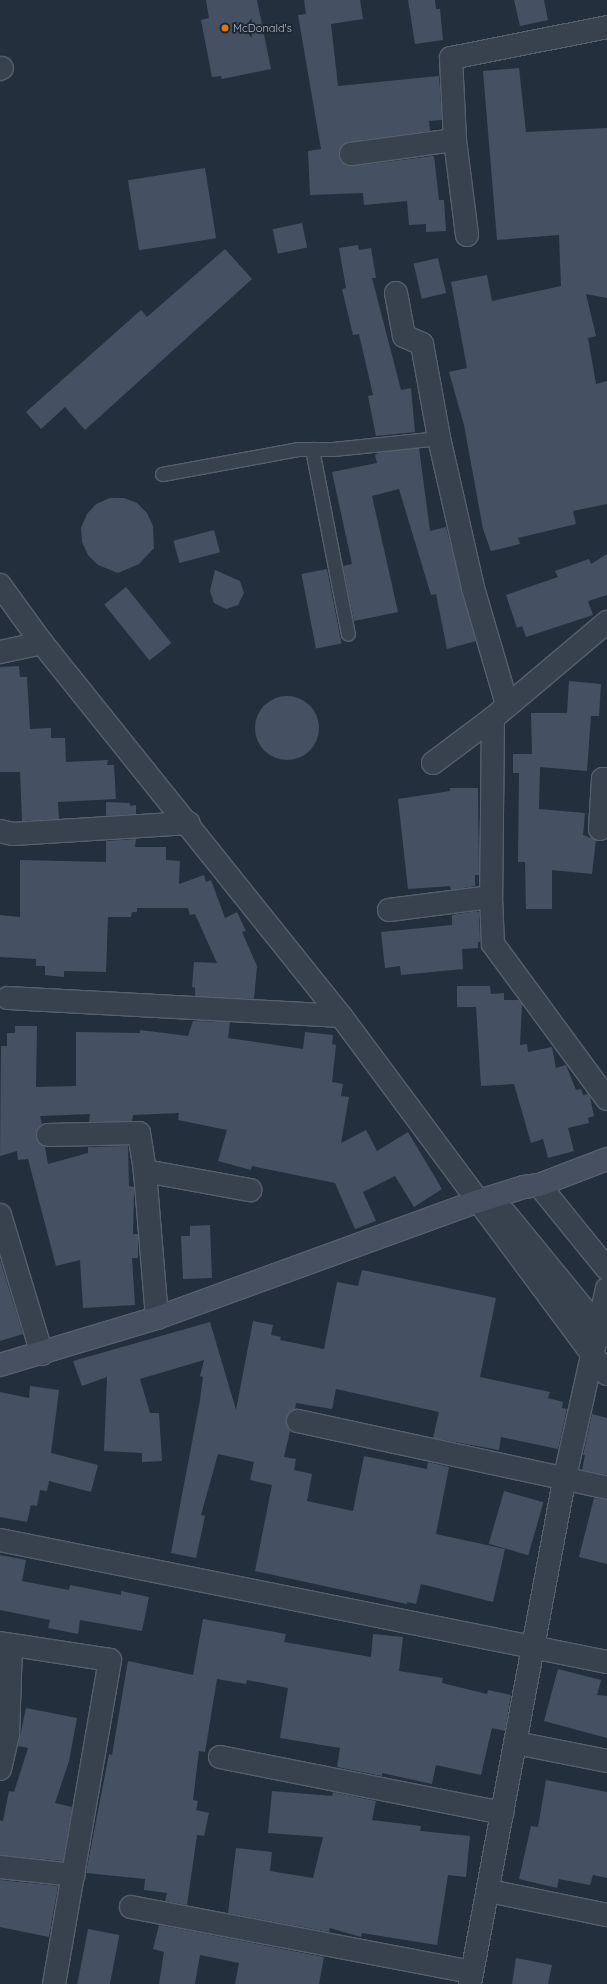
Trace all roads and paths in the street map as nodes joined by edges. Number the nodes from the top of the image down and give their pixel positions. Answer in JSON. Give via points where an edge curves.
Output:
{"nodes":[{"id":1,"x":607,"y":27,"type":"edge"},
{"id":2,"x":455,"y":140,"type":"junction"},
{"id":3,"x":351,"y":154,"type":"dead end"},
{"id":4,"x":467,"y":235,"type":"dead end"},
{"id":5,"x":396,"y":293,"type":"dead end"},
{"id":6,"x":439,"y":438,"type":"junction"},
{"id":7,"x":312,"y":449,"type":"junction"},
{"id":8,"x":162,"y":474,"type":"dead end"},
{"id":9,"x":0,"y":585,"type":"edge"},
{"id":10,"x":607,"y":622,"type":"edge"},
{"id":11,"x":348,"y":634,"type":"dead end"},
{"id":12,"x":42,"y":643,"type":"junction"},
{"id":13,"x":0,"y":652,"type":"edge"},
{"id":14,"x":500,"y":711,"type":"junction"},
{"id":15,"x":434,"y":763,"type":"dead end"},
{"id":16,"x":607,"y":779,"type":"edge"},
{"id":17,"x":189,"y":823,"type":"junction"},
{"id":18,"x":600,"y":829,"type":"dead end"},
{"id":19,"x":0,"y":831,"type":"edge"},
{"id":20,"x":491,"y":897,"type":"junction"},
{"id":21,"x":389,"y":910,"type":"dead end"},
{"id":22,"x":8,"y":998,"type":"dead end"},
{"id":23,"x":341,"y":1016,"type":"junction"},
{"id":24,"x":607,"y":1099,"type":"edge"},
{"id":25,"x":48,"y":1135,"type":"dead end"},
{"id":26,"x":607,"y":1159,"type":"edge"},
{"id":27,"x":145,"y":1171,"type":"junction"},
{"id":28,"x":539,"y":1185,"type":"junction"},
{"id":29,"x":250,"y":1190,"type":"dead end"},
{"id":30,"x":486,"y":1200,"type":"junction"},
{"id":31,"x":0,"y":1215,"type":"edge"},
{"id":32,"x":607,"y":1269,"type":"edge"},
{"id":33,"x":607,"y":1289,"type":"edge"},
{"id":34,"x":157,"y":1318,"type":"junction"},
{"id":35,"x":602,"y":1331,"type":"edge"},
{"id":36,"x":42,"y":1354,"type":"junction"},
{"id":37,"x":593,"y":1357,"type":"junction"},
{"id":38,"x":0,"y":1365,"type":"edge"},
{"id":39,"x":607,"y":1374,"type":"edge"},
{"id":40,"x":298,"y":1421,"type":"dead end"},
{"id":41,"x":564,"y":1481,"type":"junction"},
{"id":42,"x":607,"y":1488,"type":"edge"},
{"id":43,"x":0,"y":1540,"type":"edge"},
{"id":44,"x":6,"y":1644,"type":"edge"},
{"id":45,"x":533,"y":1649,"type":"junction"},
{"id":46,"x":607,"y":1662,"type":"edge"},
{"id":47,"x":516,"y":1743,"type":"junction"},
{"id":48,"x":220,"y":1757,"type":"dead end"},
{"id":49,"x":607,"y":1761,"type":"edge"},
{"id":50,"x":0,"y":1769,"type":"edge"},
{"id":51,"x":503,"y":1813,"type":"junction"},
{"id":52,"x":0,"y":1867,"type":"edge"},
{"id":53,"x":74,"y":1875,"type":"junction"},
{"id":54,"x":489,"y":1891,"type":"junction"},
{"id":55,"x":131,"y":1907,"type":"dead end"},
{"id":56,"x":607,"y":1915,"type":"edge"},
{"id":57,"x":471,"y":1978,"type":"edge"},
{"id":58,"x":54,"y":1984,"type":"edge"}],
"edges":[{"from":1,"to":2,"type":"street","via":[[451,58]]},
{"from":2,"to":3,"type":"street"},
{"from":2,"to":4,"type":"street"},
{"from":5,"to":6,"type":"street","via":[[404,336],[422,344]]},
{"from":6,"to":7,"type":"lane"},
{"from":6,"to":14,"type":"street"},
{"from":7,"to":8,"type":"lane","via":[[298,449]]},
{"from":7,"to":11,"type":"lane"},
{"from":9,"to":12,"type":"street"},
{"from":10,"to":14,"type":"street"},
{"from":12,"to":13,"type":"street"},
{"from":12,"to":17,"type":"street"},
{"from":14,"to":15,"type":"street"},
{"from":14,"to":20,"type":"street"},
{"from":16,"to":18,"type":"street","via":[[603,779]]},
{"from":17,"to":19,"type":"street","via":[[13,834]]},
{"from":17,"to":23,"type":"street"},
{"from":20,"to":21,"type":"street"},
{"from":20,"to":24,"type":"street","via":[[493,944]]},
{"from":22,"to":23,"type":"street"},
{"from":23,"to":30,"type":"street"},
{"from":25,"to":27,"type":"street","via":[[140,1133]]},
{"from":26,"to":28,"type":"street"},
{"from":27,"to":29,"type":"street"},
{"from":27,"to":34,"type":"street"},
{"from":28,"to":30,"type":"street","via":[[524,1187]]},
{"from":28,"to":32,"type":"street"},
{"from":30,"to":34,"type":"street"},
{"from":30,"to":35,"type":"street"},
{"from":30,"to":37,"type":"street"},
{"from":31,"to":36,"type":"street"},
{"from":33,"to":35,"type":"street"},
{"from":34,"to":36,"type":"street"},
{"from":35,"to":37,"type":"street"},
{"from":36,"to":38,"type":"street"},
{"from":37,"to":39,"type":"street"},
{"from":37,"to":41,"type":"street"},
{"from":40,"to":41,"type":"street"},
{"from":41,"to":42,"type":"street"},
{"from":41,"to":45,"type":"street"},
{"from":43,"to":45,"type":"street"},
{"from":44,"to":50,"type":"street","via":[[8,1735]]},
{"from":44,"to":53,"type":"street","via":[[110,1660]]},
{"from":45,"to":46,"type":"street"},
{"from":45,"to":47,"type":"street"},
{"from":47,"to":49,"type":"street"},
{"from":47,"to":51,"type":"street"},
{"from":48,"to":51,"type":"street"},
{"from":51,"to":54,"type":"street"},
{"from":52,"to":53,"type":"street"},
{"from":53,"to":58,"type":"street"},
{"from":54,"to":56,"type":"street"},
{"from":54,"to":57,"type":"street"},
{"from":55,"to":57,"type":"street"}]}
